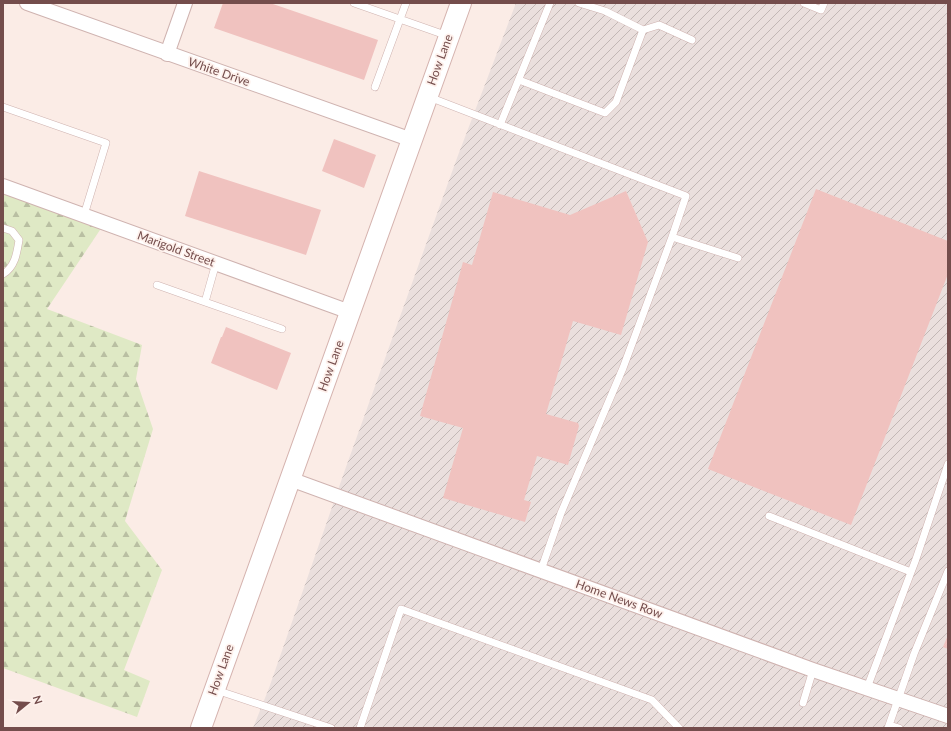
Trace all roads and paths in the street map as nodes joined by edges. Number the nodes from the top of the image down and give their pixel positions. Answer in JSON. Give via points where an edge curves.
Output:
{"nodes":[{"id":1,"x":27,"y":3,"type":"edge"},
{"id":2,"x":185,"y":3,"type":"edge"},
{"id":3,"x":354,"y":3,"type":"edge"},
{"id":4,"x":406,"y":3,"type":"edge"},
{"id":5,"x":460,"y":3,"type":"edge"},
{"id":6,"x":550,"y":3,"type":"edge"},
{"id":7,"x":579,"y":3,"type":"edge"},
{"id":8,"x":804,"y":3,"type":"edge"},
{"id":9,"x":824,"y":3,"type":"edge"},
{"id":10,"x":400,"y":20,"type":"junction"},
{"id":11,"x":643,"y":30,"type":"junction"},
{"id":12,"x":449,"y":36,"type":"junction"},
{"id":13,"x":692,"y":40,"type":"dead end"},
{"id":14,"x":167,"y":54,"type":"junction"},
{"id":15,"x":519,"y":80,"type":"junction"},
{"id":16,"x":375,"y":87,"type":"dead end"},
{"id":17,"x":427,"y":96,"type":"junction"},
{"id":18,"x":3,"y":107,"type":"edge"},
{"id":19,"x":500,"y":125,"type":"junction"},
{"id":20,"x":412,"y":140,"type":"junction"},
{"id":21,"x":3,"y":186,"type":"edge"},
{"id":22,"x":84,"y":215,"type":"junction"},
{"id":23,"x":3,"y":228,"type":"edge"},
{"id":24,"x":672,"y":237,"type":"junction"},
{"id":25,"x":738,"y":258,"type":"dead end"},
{"id":26,"x":216,"y":263,"type":"junction"},
{"id":27,"x":3,"y":274,"type":"edge"},
{"id":28,"x":157,"y":285,"type":"dead end"},
{"id":29,"x":205,"y":302,"type":"junction"},
{"id":30,"x":350,"y":312,"type":"junction"},
{"id":31,"x":282,"y":329,"type":"dead end"},
{"id":32,"x":948,"y":464,"type":"edge"},
{"id":33,"x":290,"y":479,"type":"junction"},
{"id":34,"x":769,"y":516,"type":"dead end"},
{"id":35,"x":540,"y":570,"type":"junction"},
{"id":36,"x":948,"y":570,"type":"edge"},
{"id":37,"x":911,"y":572,"type":"junction"},
{"id":38,"x":814,"y":670,"type":"junction"},
{"id":39,"x":867,"y":688,"type":"junction"},
{"id":40,"x":214,"y":690,"type":"junction"},
{"id":41,"x":899,"y":699,"type":"junction"},
{"id":42,"x":803,"y":703,"type":"dead end"},
{"id":43,"x":948,"y":716,"type":"edge"},
{"id":44,"x":889,"y":726,"type":"edge"},
{"id":45,"x":201,"y":728,"type":"edge"},
{"id":46,"x":330,"y":728,"type":"edge"},
{"id":47,"x":360,"y":728,"type":"edge"},
{"id":48,"x":679,"y":728,"type":"edge"},
{"id":49,"x":899,"y":728,"type":"edge"}],
"edges":[{"from":1,"to":14,"type":"street","name":"White Drive"},
{"from":2,"to":14,"type":"street"},
{"from":3,"to":10,"type":"lane"},
{"from":4,"to":10,"type":"lane"},
{"from":5,"to":12,"type":"main road","name":"How Lane"},
{"from":6,"to":15,"type":"lane"},
{"from":7,"to":11,"type":"lane","via":[[605,11]]},
{"from":8,"to":9,"type":"lane","via":[[822,10]]},
{"from":10,"to":12,"type":"lane"},
{"from":10,"to":16,"type":"lane"},
{"from":11,"to":13,"type":"lane","via":[[659,25]]},
{"from":11,"to":15,"type":"lane","via":[[616,102],[605,113]]},
{"from":12,"to":17,"type":"main road","name":"How Lane"},
{"from":14,"to":20,"type":"street","name":"White Drive"},
{"from":15,"to":19,"type":"lane"},
{"from":17,"to":19,"type":"lane"},
{"from":17,"to":20,"type":"main road","name":"How Lane"},
{"from":18,"to":22,"type":"lane","via":[[106,143]]},
{"from":19,"to":24,"type":"lane","via":[[686,196]]},
{"from":20,"to":30,"type":"main road","name":"How Lane"},
{"from":21,"to":22,"type":"street","name":"Marigold Street"},
{"from":22,"to":26,"type":"street","name":"Marigold Street"},
{"from":23,"to":27,"type":"lane","via":[[12,231],[19,240],[17,254],[10,270]]},
{"from":24,"to":25,"type":"lane"},
{"from":24,"to":35,"type":"lane","via":[[623,368],[561,513]]},
{"from":26,"to":29,"type":"lane"},
{"from":26,"to":30,"type":"street","name":"Marigold Street"},
{"from":28,"to":29,"type":"lane"},
{"from":29,"to":31,"type":"lane"},
{"from":30,"to":33,"type":"main road","name":"How Lane"},
{"from":32,"to":37,"type":"lane"},
{"from":33,"to":35,"type":"street","name":"Home News Row"},
{"from":33,"to":40,"type":"main road","name":"How Lane"},
{"from":34,"to":37,"type":"lane"},
{"from":35,"to":38,"type":"street","name":"Home News Row"},
{"from":36,"to":41,"type":"lane"},
{"from":37,"to":39,"type":"lane"},
{"from":38,"to":39,"type":"street","name":"Home News Row"},
{"from":38,"to":42,"type":"lane"},
{"from":39,"to":41,"type":"street","name":"Home News Row"},
{"from":40,"to":45,"type":"main road","name":"How Lane"},
{"from":40,"to":46,"type":"lane"},
{"from":41,"to":43,"type":"street","name":"Home News Row"},
{"from":41,"to":44,"type":"lane"},
{"from":44,"to":49,"type":"lane"},
{"from":47,"to":48,"type":"lane","via":[[401,609],[652,700]]}]}
